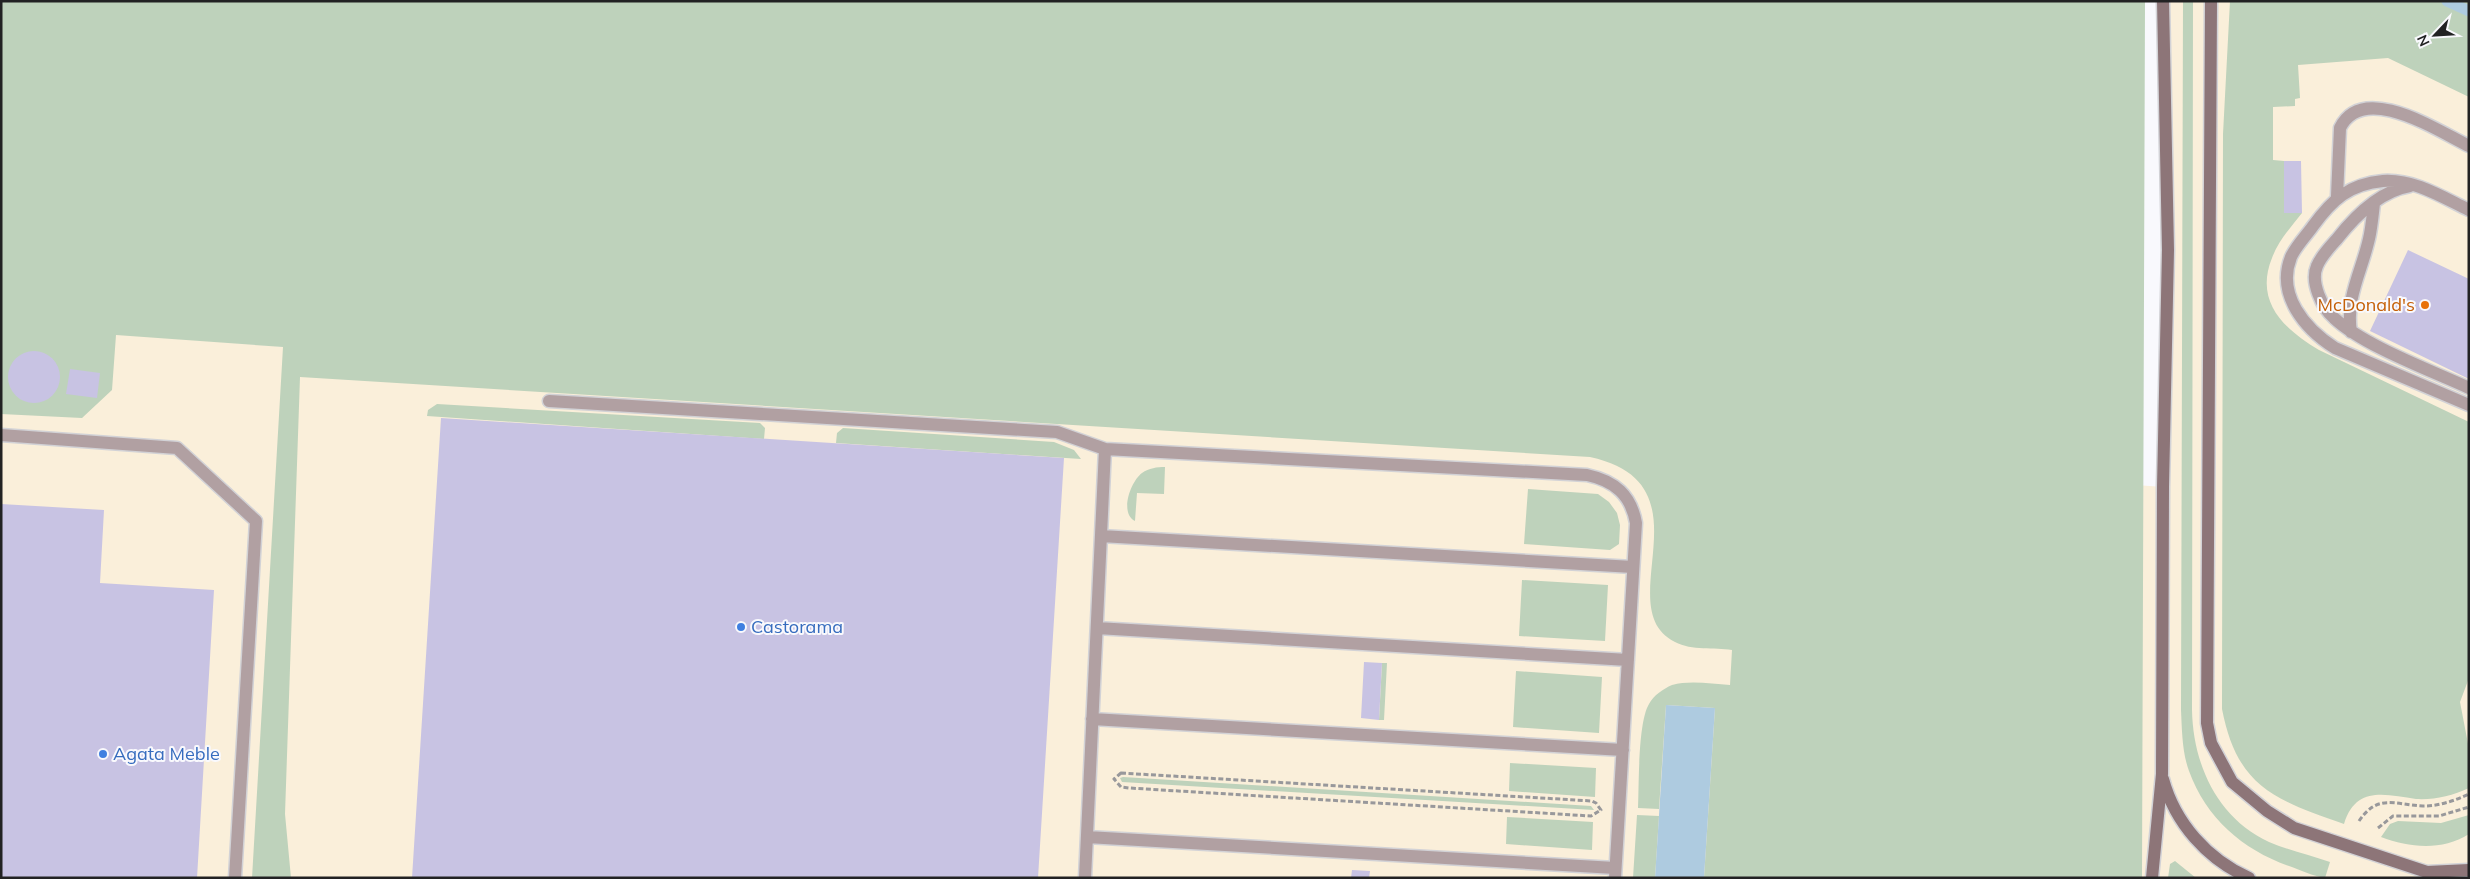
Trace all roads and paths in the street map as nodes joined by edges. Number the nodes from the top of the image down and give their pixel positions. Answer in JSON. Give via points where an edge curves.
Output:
{"nodes":[{"id":1,"x":2163,"y":1,"type":"edge"},
{"id":2,"x":2211,"y":1,"type":"edge"},
{"id":3,"x":2469,"y":146,"type":"edge"},
{"id":4,"x":2414,"y":185,"type":"junction"},
{"id":5,"x":2337,"y":196,"type":"junction"},
{"id":6,"x":2374,"y":203,"type":"junction"},
{"id":7,"x":2469,"y":210,"type":"edge"},
{"id":8,"x":2352,"y":332,"type":"junction"},
{"id":9,"x":2469,"y":388,"type":"edge"},
{"id":10,"x":549,"y":402,"type":"dead end"},
{"id":11,"x":2469,"y":405,"type":"edge"},
{"id":12,"x":1,"y":435,"type":"edge"},
{"id":13,"x":1105,"y":449,"type":"junction"},
{"id":14,"x":1101,"y":536,"type":"junction"},
{"id":15,"x":1634,"y":567,"type":"junction"},
{"id":16,"x":1097,"y":628,"type":"junction"},
{"id":17,"x":1628,"y":660,"type":"junction"},
{"id":18,"x":1092,"y":719,"type":"junction"},
{"id":19,"x":1623,"y":750,"type":"junction"},
{"id":20,"x":2162,"y":774,"type":"junction"},
{"id":21,"x":2469,"y":794,"type":"edge"},
{"id":22,"x":2469,"y":807,"type":"edge"},
{"id":23,"x":1591,"y":816,"type":"joint"},
{"id":24,"x":2357,"y":823,"type":"dead end"},
{"id":25,"x":1087,"y":837,"type":"junction"},
{"id":26,"x":2369,"y":853,"type":"junction"},
{"id":27,"x":2469,"y":870,"type":"edge"},
{"id":28,"x":1615,"y":873,"type":"edge"},
{"id":29,"x":235,"y":878,"type":"edge"},
{"id":30,"x":1085,"y":878,"type":"edge"},
{"id":31,"x":2152,"y":878,"type":"edge"},
{"id":32,"x":2249,"y":878,"type":"edge"}],
"edges":[{"from":1,"to":20,"type":"main road","via":[[2168,250]]},
{"from":2,"to":26,"type":"main road","via":[[2208,732],[2226,773],[2257,804],[2294,828]]},
{"from":3,"to":5,"type":"lane","via":[[2392,109],[2352,114],[2344,119],[2340,128]]},
{"from":4,"to":5,"type":"lane","via":[[2384,181]]},
{"from":4,"to":6,"type":"lane","via":[[2394,191]]},
{"from":4,"to":7,"type":"lane"},
{"from":5,"to":11,"type":"lane","via":[[2292,255],[2288,266],[2289,291],[2298,315],[2318,338],[2335,348]]},
{"from":6,"to":8,"type":"lane","via":[[2370,234],[2351,302],[2349,320]]},
{"from":6,"to":8,"type":"lane","via":[[2356,217],[2316,267],[2317,288],[2327,311]]},
{"from":8,"to":9,"type":"lane"},
{"from":10,"to":13,"type":"lane","via":[[1057,432]]},
{"from":12,"to":29,"type":"lane","via":[[177,448],[256,521]]},
{"from":13,"to":14,"type":"lane"},
{"from":13,"to":15,"type":"lane","via":[[1602,478],[1618,487],[1634,511]]},
{"from":14,"to":15,"type":"lane"},
{"from":14,"to":16,"type":"lane"},
{"from":15,"to":17,"type":"lane"},
{"from":16,"to":17,"type":"lane"},
{"from":16,"to":18,"type":"lane"},
{"from":17,"to":19,"type":"lane"},
{"from":18,"to":19,"type":"lane"},
{"from":18,"to":25,"type":"lane"},
{"from":19,"to":28,"type":"lane"},
{"from":20,"to":31,"type":"main road"},
{"from":20,"to":32,"type":"main road","via":[[2174,807],[2197,840],[2228,868]]},
{"from":21,"to":24,"type":"path","via":[[2431,805],[2377,803]]},
{"from":22,"to":26,"type":"path","via":[[2439,816],[2393,816],[2376,830]]},
{"from":23,"to":23,"type":"path","via":[[1129,788],[1121,787],[1114,778],[1122,773],[1131,773],[1592,801],[1601,810]]},
{"from":25,"to":28,"type":"lane"},
{"from":25,"to":30,"type":"lane"},
{"from":26,"to":27,"type":"main road","via":[[2427,872]]}]}
